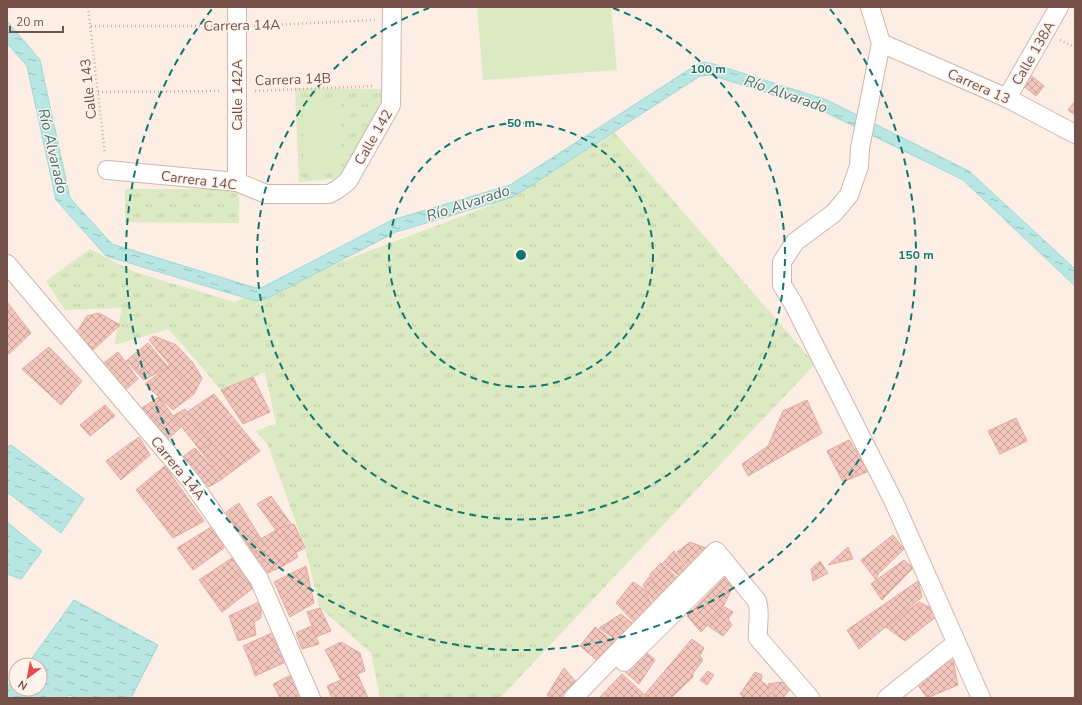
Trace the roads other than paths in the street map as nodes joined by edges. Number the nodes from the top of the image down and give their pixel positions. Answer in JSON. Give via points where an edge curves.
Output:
{"nodes":[{"id":1,"x":237,"y":7,"type":"edge"},
{"id":2,"x":870,"y":7,"type":"edge"},
{"id":3,"x":1059,"y":7,"type":"edge"},
{"id":4,"x":392,"y":13,"type":"edge"},
{"id":5,"x":881,"y":43,"type":"junction"},
{"id":6,"x":1007,"y":98,"type":"junction"},
{"id":7,"x":1075,"y":134,"type":"edge"},
{"id":8,"x":107,"y":170,"type":"road end"},
{"id":9,"x":237,"y":182,"type":"junction"},
{"id":10,"x":338,"y":190,"type":"joint"},
{"id":11,"x":7,"y":264,"type":"edge"},
{"id":12,"x":721,"y":557,"type":"junction"},
{"id":13,"x":956,"y":643,"type":"junction"},
{"id":14,"x":310,"y":698,"type":"edge"},
{"id":15,"x":573,"y":698,"type":"edge"},
{"id":16,"x":588,"y":698,"type":"edge"},
{"id":17,"x":809,"y":698,"type":"edge"},
{"id":18,"x":886,"y":698,"type":"edge"},
{"id":19,"x":981,"y":698,"type":"edge"}],
"edges":[{"from":1,"to":9,"type":"street","name":"Calle 142A"},
{"from":2,"to":5,"type":"street"},
{"from":3,"to":6,"type":"street","name":"Calle 138A"},
{"from":4,"to":10,"type":"street","name":"Calle 142","via":[[391,105],[348,181]]},
{"from":5,"to":6,"type":"street","name":"Carrera 13"},
{"from":5,"to":13,"type":"street","via":[[860,148],[859,166],[849,195],[834,213],[795,242],[782,262],[782,285],[894,502]]},
{"from":6,"to":7,"type":"street","name":"Carrera 13"},
{"from":8,"to":9,"type":"street","name":"Carrera 14C"},
{"from":9,"to":10,"type":"street","name":"Carrera 14C","via":[[266,194],[329,194]]},
{"from":11,"to":14,"type":"street","name":"Carrera 14A","via":[[191,481],[258,579]]},
{"from":12,"to":15,"type":"street"},
{"from":12,"to":16,"type":"street"},
{"from":12,"to":17,"type":"street","via":[[757,601],[760,608],[758,638]]},
{"from":13,"to":18,"type":"street"},
{"from":13,"to":19,"type":"street"}]}
